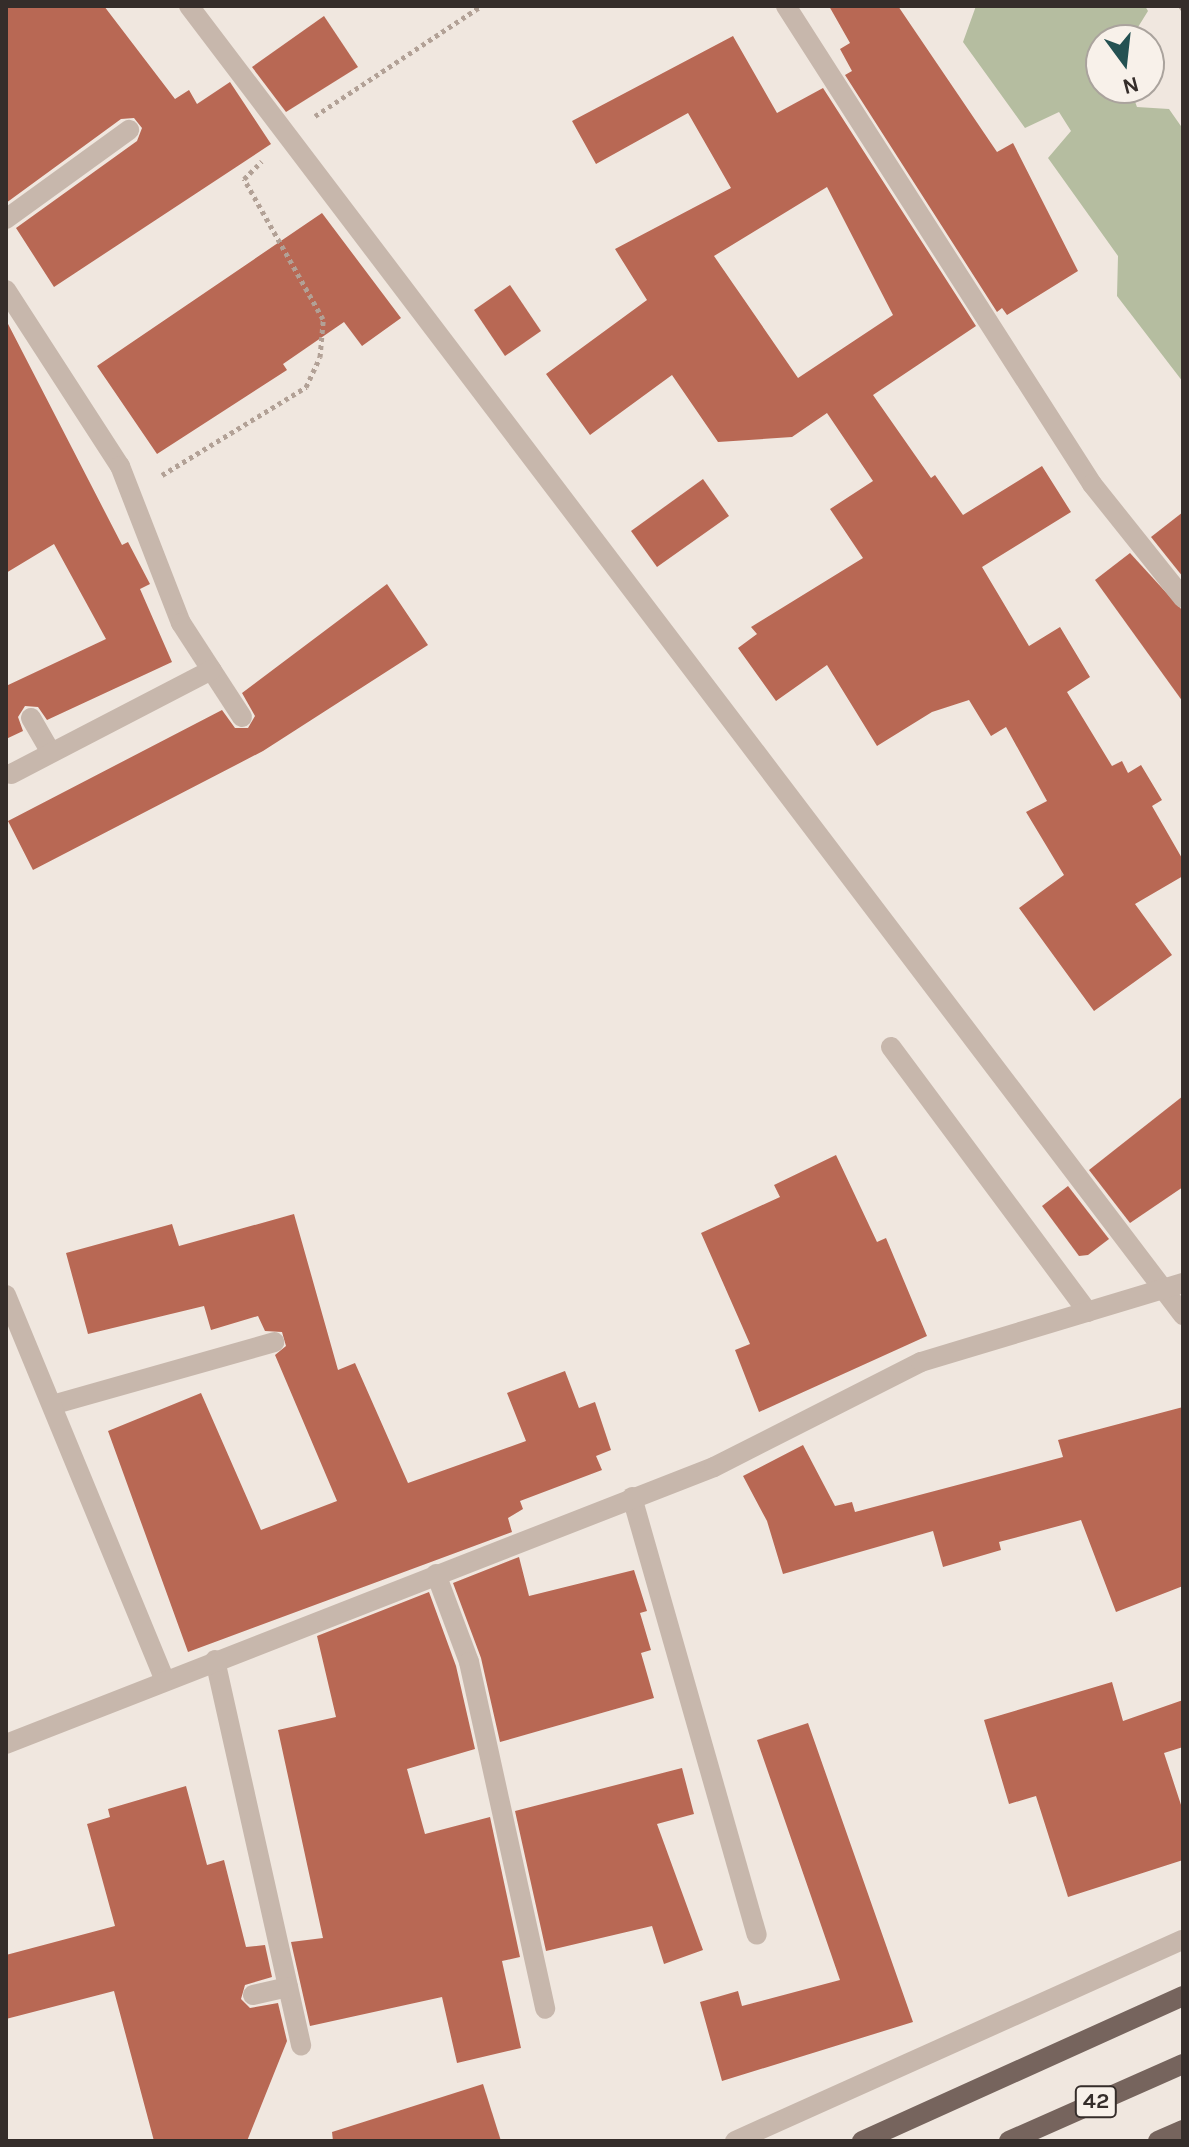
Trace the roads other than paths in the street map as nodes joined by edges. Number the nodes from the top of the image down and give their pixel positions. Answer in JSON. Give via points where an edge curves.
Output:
{"nodes":[{"id":1,"x":189,"y":6,"type":"edge"},
{"id":2,"x":786,"y":6,"type":"edge"},
{"id":3,"x":129,"y":130,"type":"dead end"},
{"id":4,"x":6,"y":219,"type":"edge"},
{"id":5,"x":6,"y":290,"type":"edge"},
{"id":6,"x":1183,"y":598,"type":"edge"},
{"id":7,"x":212,"y":670,"type":"junction"},
{"id":8,"x":242,"y":717,"type":"dead end"},
{"id":9,"x":31,"y":718,"type":"dead end"},
{"id":10,"x":51,"y":752,"type":"junction"},
{"id":11,"x":11,"y":774,"type":"dead end"},
{"id":12,"x":891,"y":1047,"type":"dead end"},
{"id":13,"x":1173,"y":1286,"type":"edge"},
{"id":14,"x":6,"y":1295,"type":"edge"},
{"id":15,"x":1088,"y":1312,"type":"junction"},
{"id":16,"x":1183,"y":1315,"type":"edge"},
{"id":17,"x":14,"y":1338,"type":"edge"},
{"id":18,"x":274,"y":1342,"type":"dead end"},
{"id":19,"x":52,"y":1405,"type":"junction"},
{"id":20,"x":632,"y":1497,"type":"junction"},
{"id":21,"x":436,"y":1574,"type":"junction"},
{"id":22,"x":215,"y":1660,"type":"junction"},
{"id":23,"x":165,"y":1680,"type":"junction"},
{"id":24,"x":6,"y":1744,"type":"edge"},
{"id":25,"x":757,"y":1935,"type":"dead end"},
{"id":26,"x":1183,"y":1940,"type":"edge"},
{"id":27,"x":288,"y":1987,"type":"junction"},
{"id":28,"x":253,"y":1995,"type":"dead end"},
{"id":29,"x":1183,"y":1996,"type":"edge"},
{"id":30,"x":545,"y":2009,"type":"dead end"},
{"id":31,"x":301,"y":2046,"type":"dead end"},
{"id":32,"x":1183,"y":2064,"type":"edge"},
{"id":33,"x":1183,"y":2130,"type":"edge"},
{"id":34,"x":735,"y":2141,"type":"edge"},
{"id":35,"x":862,"y":2141,"type":"edge"},
{"id":36,"x":1009,"y":2141,"type":"edge"},
{"id":37,"x":1158,"y":2141,"type":"edge"}],
"edges":[{"from":1,"to":13,"type":"street"},
{"from":2,"to":6,"type":"street","via":[[1092,484]]},
{"from":3,"to":4,"type":"street"},
{"from":5,"to":7,"type":"street","via":[[120,466],[181,623]]},
{"from":7,"to":8,"type":"street"},
{"from":7,"to":10,"type":"street"},
{"from":9,"to":10,"type":"street"},
{"from":10,"to":11,"type":"street"},
{"from":12,"to":15,"type":"street"},
{"from":13,"to":15,"type":"street"},
{"from":13,"to":16,"type":"street"},
{"from":14,"to":17,"type":"street"},
{"from":15,"to":20,"type":"street","via":[[921,1362],[714,1467]]},
{"from":17,"to":19,"type":"street"},
{"from":18,"to":19,"type":"street"},
{"from":19,"to":23,"type":"street"},
{"from":20,"to":21,"type":"street"},
{"from":20,"to":25,"type":"street"},
{"from":21,"to":22,"type":"street"},
{"from":21,"to":30,"type":"street","via":[[469,1662]]},
{"from":22,"to":23,"type":"street"},
{"from":22,"to":27,"type":"street"},
{"from":23,"to":24,"type":"street"},
{"from":26,"to":34,"type":"street"},
{"from":27,"to":28,"type":"street"},
{"from":27,"to":31,"type":"street"},
{"from":29,"to":35,"type":"main road"},
{"from":32,"to":36,"type":"main road","number":"42"},
{"from":33,"to":37,"type":"main road"}]}
